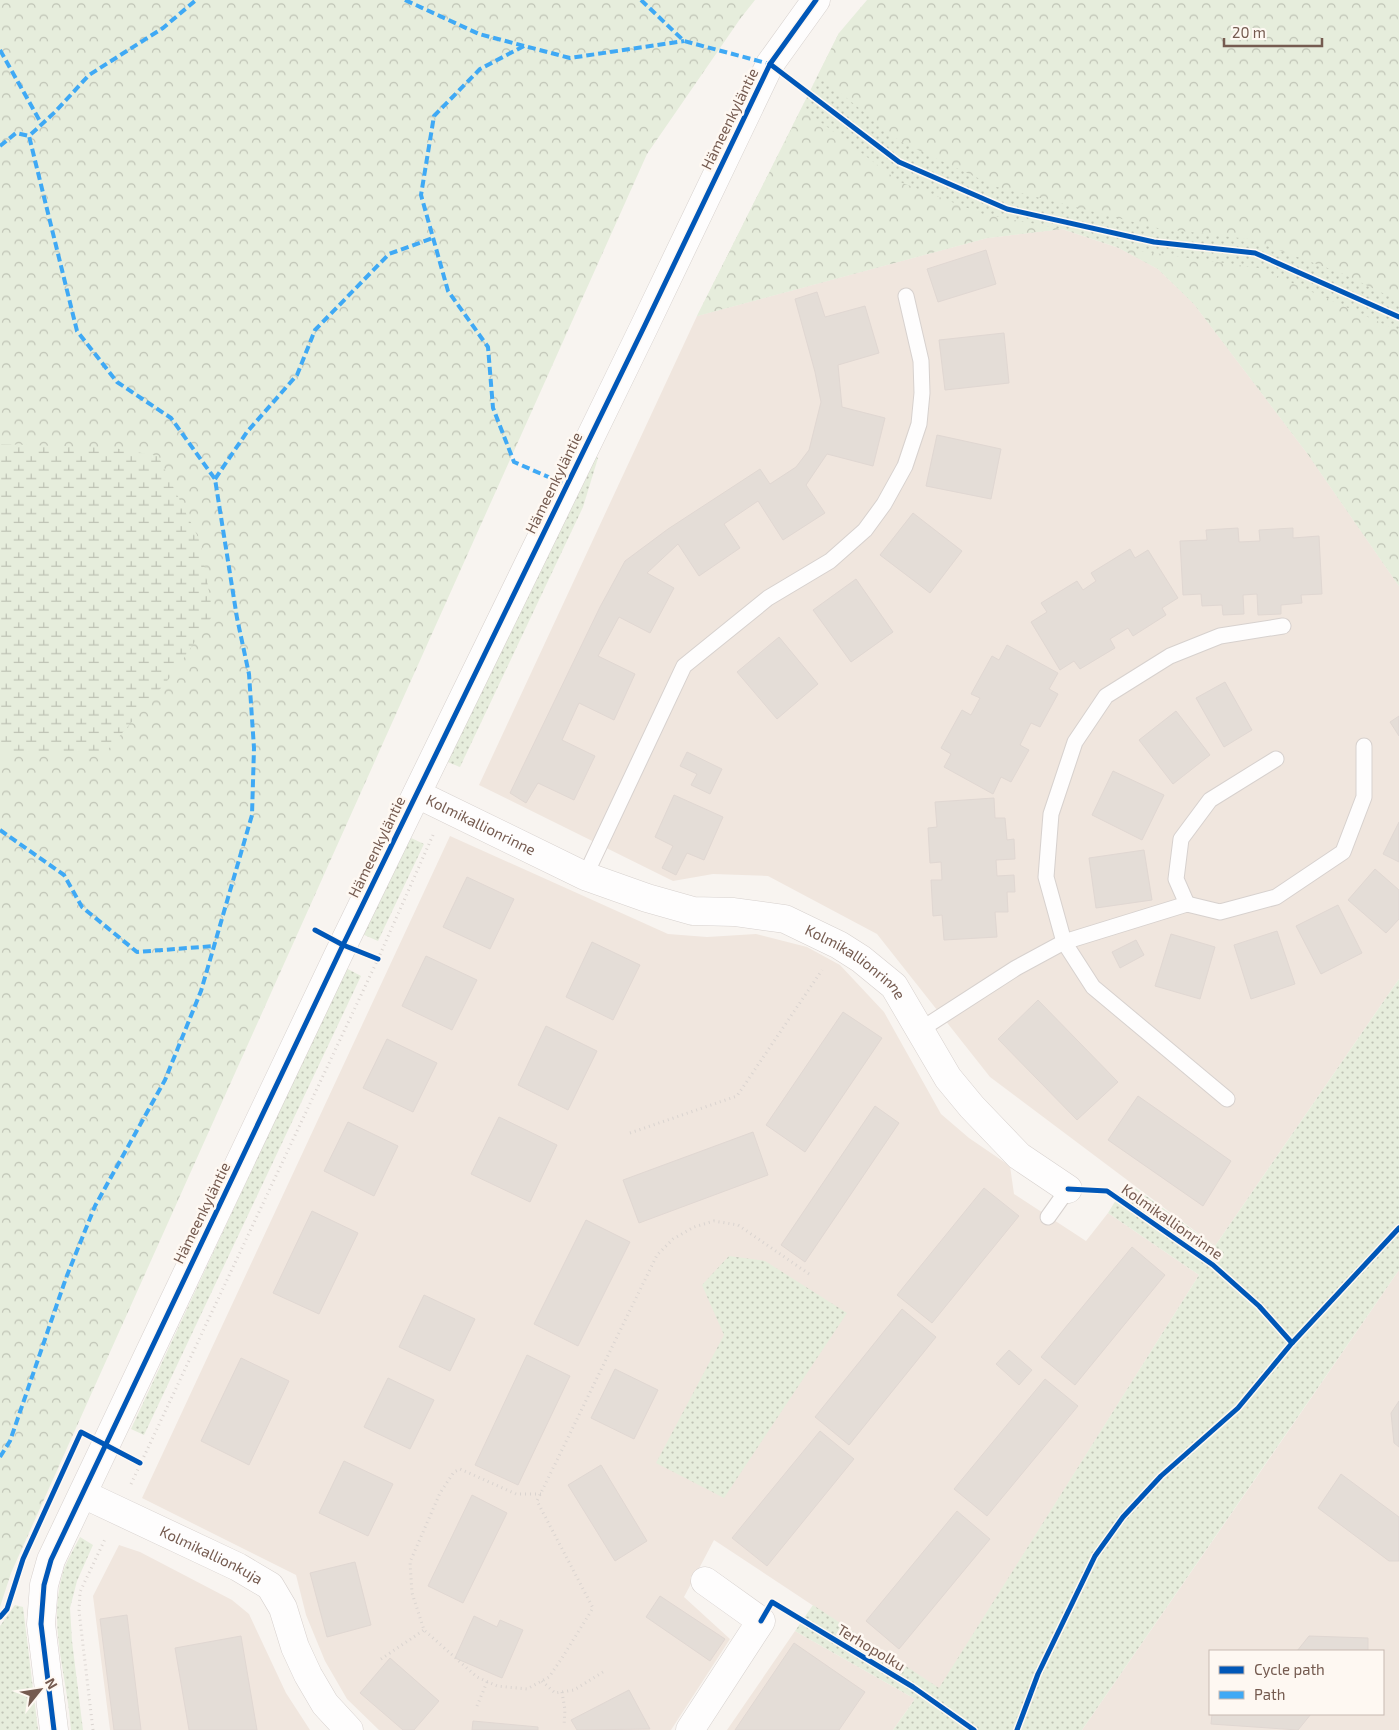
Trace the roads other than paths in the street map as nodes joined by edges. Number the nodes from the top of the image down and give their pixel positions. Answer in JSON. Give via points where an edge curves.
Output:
{"nodes":[{"id":1,"x":816,"y":0,"type":"edge"},
{"id":2,"x":906,"y":296,"type":"dead end"},
{"id":3,"x":1283,"y":626,"type":"dead end"},
{"id":4,"x":1364,"y":746,"type":"dead end"},
{"id":5,"x":1276,"y":759,"type":"dead end"},
{"id":6,"x":417,"y":794,"type":"junction"},
{"id":7,"x":585,"y":876,"type":"junction"},
{"id":8,"x":1187,"y":904,"type":"junction"},
{"id":9,"x":1064,"y":942,"type":"junction"},
{"id":10,"x":920,"y":1030,"type":"junction"},
{"id":11,"x":1227,"y":1099,"type":"dead end"},
{"id":12,"x":1068,"y":1189,"type":"joint"},
{"id":13,"x":1048,"y":1217,"type":"dead end"},
{"id":14,"x":84,"y":1494,"type":"junction"},
{"id":15,"x":705,"y":1581,"type":"dead end"},
{"id":16,"x":54,"y":1730,"type":"edge"},
{"id":17,"x":349,"y":1730,"type":"edge"},
{"id":18,"x":690,"y":1730,"type":"edge"}],
"edges":[{"from":1,"to":6,"type":"street","name":"Hämeenkyläntie","via":[[770,64]]},
{"from":2,"to":7,"type":"lane","via":[[922,361],[922,393],[919,424],[905,466],[888,497],[865,530],[830,561],[768,598],[684,666]]},
{"from":3,"to":9,"type":"lane","via":[[1220,636],[1170,656],[1106,696],[1075,742],[1051,814],[1046,876]]},
{"from":4,"to":8,"type":"lane","via":[[1364,797],[1343,852],[1276,897],[1220,912]]},
{"from":5,"to":8,"type":"lane","via":[[1210,800],[1181,839],[1176,880]]},
{"from":6,"to":7,"type":"street","name":"Kolmikallionrinne"},
{"from":6,"to":14,"type":"street","name":"Hämeenkyläntie"},
{"from":7,"to":10,"type":"street","name":"Kolmikallionrinne","via":[[693,911],[734,912],[785,919],[861,958],[894,986]]},
{"from":8,"to":9,"type":"lane"},
{"from":9,"to":10,"type":"lane","via":[[1016,968]]},
{"from":9,"to":11,"type":"lane","via":[[1092,987]]},
{"from":10,"to":12,"type":"street","name":"Kolmikallionrinne","via":[[948,1078],[972,1107],[1019,1156]]},
{"from":12,"to":13,"type":"lane"},
{"from":14,"to":16,"type":"street","name":"Hämeenkyläntie","via":[[51,1560],[44,1585],[41,1624]]},
{"from":14,"to":17,"type":"street","name":"Kolmikallionkuja","via":[[238,1567],[270,1586],[283,1608],[308,1675],[325,1704]]},
{"from":15,"to":18,"type":"street","via":[[761,1621]]}]}
